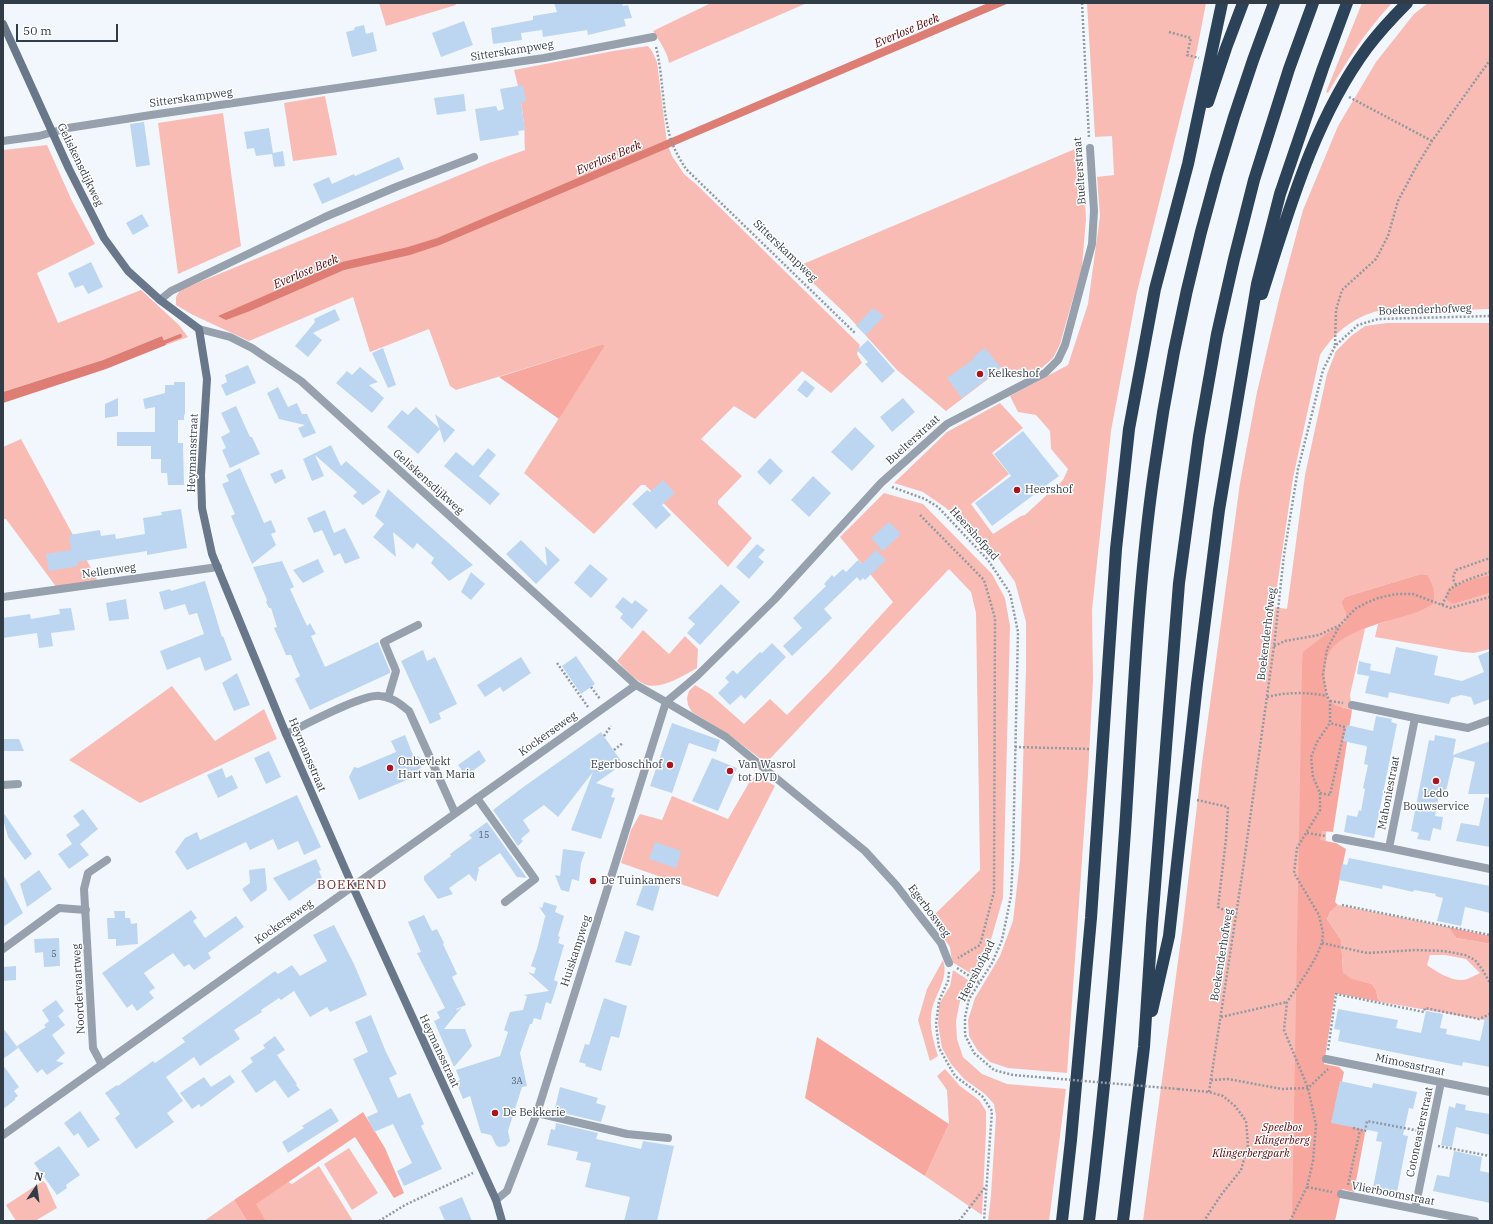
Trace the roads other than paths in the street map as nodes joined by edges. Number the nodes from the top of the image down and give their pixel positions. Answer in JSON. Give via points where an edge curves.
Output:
{"nodes":[{"id":1,"x":1222,"y":3,"type":"edge"},
{"id":2,"x":1243,"y":3,"type":"edge"},
{"id":3,"x":1274,"y":3,"type":"edge"},
{"id":4,"x":1313,"y":3,"type":"edge"},
{"id":5,"x":1347,"y":3,"type":"edge"},
{"id":6,"x":1407,"y":3,"type":"edge"},
{"id":7,"x":3,"y":24,"type":"edge"},
{"id":8,"x":653,"y":37,"type":"road end"},
{"id":9,"x":52,"y":132,"type":"junction"},
{"id":10,"x":3,"y":141,"type":"edge"},
{"id":11,"x":1090,"y":148,"type":"road end"},
{"id":12,"x":474,"y":157,"type":"dead end"},
{"id":13,"x":1188,"y":164,"type":"junction"},
{"id":14,"x":160,"y":300,"type":"junction"},
{"id":15,"x":199,"y":328,"type":"junction"},
{"id":16,"x":1247,"y":338,"type":"junction"},
{"id":17,"x":218,"y":567,"type":"junction"},
{"id":18,"x":3,"y":597,"type":"edge"},
{"id":19,"x":418,"y":625,"type":"dead end"},
{"id":20,"x":636,"y":685,"type":"junction"},
{"id":21,"x":388,"y":698,"type":"junction"},
{"id":22,"x":666,"y":702,"type":"junction"},
{"id":23,"x":1352,"y":705,"type":"dead end"},
{"id":24,"x":1415,"y":718,"type":"junction"},
{"id":25,"x":1490,"y":720,"type":"edge"},
{"id":26,"x":286,"y":734,"type":"junction"},
{"id":27,"x":18,"y":784,"type":"dead end"},
{"id":28,"x":3,"y":785,"type":"edge"},
{"id":29,"x":477,"y":798,"type":"junction"},
{"id":30,"x":455,"y":814,"type":"junction"},
{"id":31,"x":1336,"y":838,"type":"road end"},
{"id":32,"x":1389,"y":848,"type":"junction"},
{"id":33,"x":107,"y":860,"type":"dead end"},
{"id":34,"x":1490,"y":869,"type":"edge"},
{"id":35,"x":353,"y":887,"type":"junction"},
{"id":36,"x":505,"y":902,"type":"dead end"},
{"id":37,"x":86,"y":910,"type":"junction"},
{"id":38,"x":3,"y":949,"type":"edge"},
{"id":39,"x":949,"y":963,"type":"road end"},
{"id":40,"x":1144,"y":1047,"type":"junction"},
{"id":41,"x":1326,"y":1059,"type":"road end"},
{"id":42,"x":102,"y":1065,"type":"junction"},
{"id":43,"x":1441,"y":1082,"type":"junction"},
{"id":44,"x":1490,"y":1092,"type":"edge"},
{"id":45,"x":536,"y":1113,"type":"junction"},
{"id":46,"x":3,"y":1135,"type":"edge"},
{"id":47,"x":668,"y":1138,"type":"dead end"},
{"id":48,"x":1343,"y":1195,"type":"road end"},
{"id":49,"x":496,"y":1200,"type":"junction"},
{"id":50,"x":1415,"y":1209,"type":"junction"},
{"id":51,"x":502,"y":1221,"type":"edge"},
{"id":52,"x":1062,"y":1221,"type":"edge"},
{"id":53,"x":1089,"y":1221,"type":"edge"},
{"id":54,"x":1123,"y":1221,"type":"edge"},
{"id":55,"x":1475,"y":1221,"type":"edge"}],
"edges":[{"from":1,"to":13,"type":"highway"},
{"from":2,"to":13,"type":"highway"},
{"from":3,"to":53,"type":"highway","via":[[1254,54],[1200,233],[1173,358],[1154,471],[1139,614],[1119,918],[1099,1142]]},
{"from":4,"to":40,"type":"highway","via":[[1254,180],[1217,334],[1199,436],[1179,583]]},
{"from":5,"to":16,"type":"highway","via":[[1322,68],[1280,194],[1257,284]]},
{"from":6,"to":16,"type":"highway","via":[[1367,48],[1320,131],[1294,196]]},
{"from":7,"to":9,"type":"street","name":"Geliskensdijkweg"},
{"from":8,"to":9,"type":"street","name":"Sitterskampweg","via":[[544,58],[151,114]]},
{"from":9,"to":10,"type":"street","name":"Sitterskampweg"},
{"from":9,"to":14,"type":"street","name":"Geliskensdijkweg","via":[[104,238],[128,270]]},
{"from":11,"to":22,"type":"street","name":"Buelterstraat","via":[[1094,211],[1092,244],[1065,345],[1058,360],[1045,373],[947,424],[881,484],[774,600],[697,676]]},
{"from":12,"to":14,"type":"street","via":[[325,217],[171,291]]},
{"from":13,"to":52,"type":"highway","via":[[1155,289],[1129,437],[1116,549],[1091,918]]},
{"from":14,"to":15,"type":"street","name":"Geliskensdijkweg"},
{"from":15,"to":17,"type":"street","name":"Heymansstraat","via":[[207,379],[201,475],[202,508],[212,554]]},
{"from":15,"to":20,"type":"street","name":"Geliskensdijkweg","via":[[230,337],[252,348],[301,381]]},
{"from":16,"to":40,"type":"highway","via":[[1219,510],[1169,936]]},
{"from":17,"to":18,"type":"street","name":"Nellenweg"},
{"from":17,"to":26,"type":"street","name":"Heymansstraat"},
{"from":19,"to":21,"type":"street","via":[[384,642],[396,671]]},
{"from":20,"to":22,"type":"street","name":"Geliskensdijkweg"},
{"from":20,"to":29,"type":"street","name":"Kockerseweg"},
{"from":21,"to":26,"type":"street","via":[[378,695],[360,699]]},
{"from":21,"to":30,"type":"street","via":[[397,701],[409,711]]},
{"from":22,"to":39,"type":"street","name":"Egerbosweg","via":[[726,737],[865,851],[896,885],[941,943]]},
{"from":22,"to":45,"type":"street","name":"Huiskampweg"},
{"from":23,"to":24,"type":"street"},
{"from":24,"to":25,"type":"street","via":[[1468,728]]},
{"from":24,"to":32,"type":"street","name":"Mahoniestraat"},
{"from":26,"to":35,"type":"street","name":"Heymansstraat"},
{"from":27,"to":28,"type":"street"},
{"from":29,"to":30,"type":"street","name":"Kockerseweg"},
{"from":29,"to":36,"type":"street","via":[[535,879]]},
{"from":30,"to":35,"type":"street","name":"Kockerseweg"},
{"from":31,"to":32,"type":"street"},
{"from":32,"to":34,"type":"street"},
{"from":33,"to":37,"type":"street","name":"Noordervaartweg","via":[[88,872],[84,889]]},
{"from":35,"to":42,"type":"street","name":"Kockerseweg"},
{"from":35,"to":49,"type":"street","name":"Heymansstraat"},
{"from":37,"to":38,"type":"street","via":[[58,908]]},
{"from":37,"to":42,"type":"street","name":"Noordervaartweg","via":[[93,1048]]},
{"from":40,"to":54,"type":"highway"},
{"from":41,"to":43,"type":"street","name":"Mimosastraat"},
{"from":42,"to":46,"type":"street","name":"Kockerseweg"},
{"from":43,"to":44,"type":"street","name":"Mimosastraat"},
{"from":43,"to":50,"type":"street","name":"Cotoneasterstraat"},
{"from":45,"to":47,"type":"street","via":[[627,1134]]},
{"from":45,"to":49,"type":"street","name":"Huiskampweg","via":[[507,1191]]},
{"from":48,"to":50,"type":"street","name":"Vlierboomstraat"},
{"from":49,"to":51,"type":"street","name":"Heymansstraat"},
{"from":50,"to":55,"type":"street","name":"Vlierboomstraat"}]}
